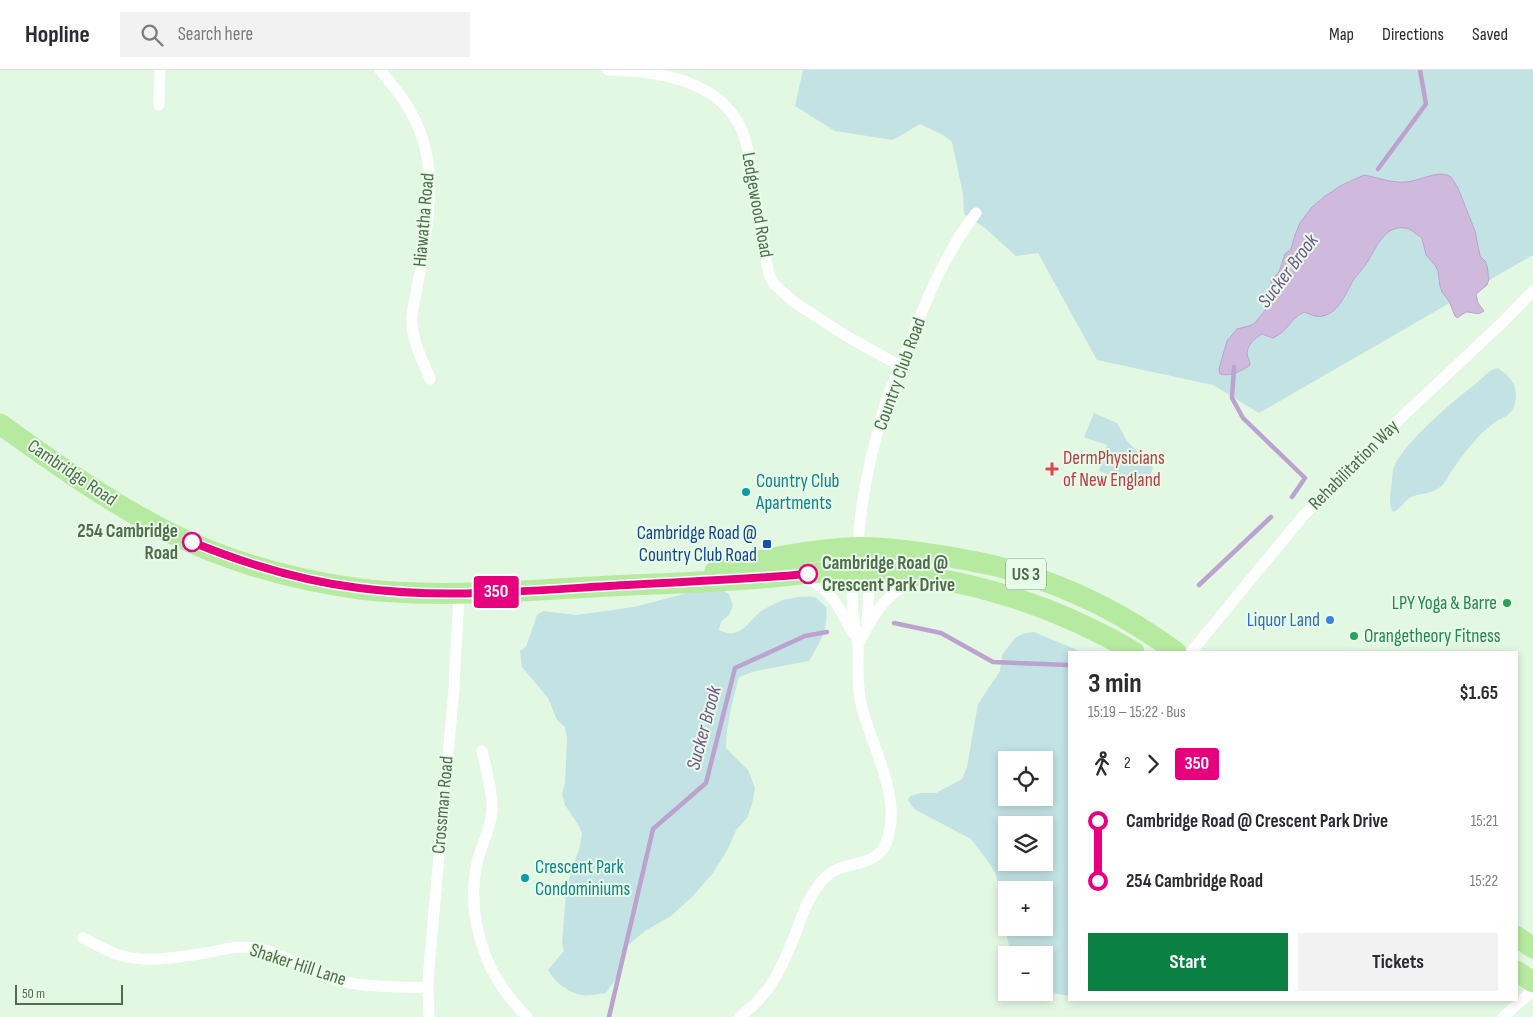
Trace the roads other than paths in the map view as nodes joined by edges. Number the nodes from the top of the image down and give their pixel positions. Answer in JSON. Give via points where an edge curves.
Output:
{"nodes":[{"id":1,"x":160,"y":70,"type":"edge"},
{"id":2,"x":380,"y":70,"type":"edge"},
{"id":3,"x":608,"y":70,"type":"edge"},
{"id":4,"x":674,"y":74,"type":"edge"},
{"id":5,"x":159,"y":105,"type":"dead end"},
{"id":6,"x":976,"y":213,"type":"dead end"},
{"id":7,"x":1533,"y":291,"type":"edge"},
{"id":8,"x":900,"y":366,"type":"junction"},
{"id":9,"x":430,"y":379,"type":"dead end"},
{"id":10,"x":0,"y":424,"type":"edge"},
{"id":11,"x":858,"y":548,"type":"junction"},
{"id":12,"x":862,"y":571,"type":"junction"},
{"id":13,"x":790,"y":576,"type":"junction"},
{"id":14,"x":674,"y":582,"type":"junction"},
{"id":15,"x":966,"y":584,"type":"junction"},
{"id":16,"x":459,"y":593,"type":"junction"},
{"id":17,"x":866,"y":627,"type":"junction"},
{"id":18,"x":858,"y":645,"type":"junction"},
{"id":19,"x":1132,"y":651,"type":"edge"},
{"id":20,"x":1175,"y":651,"type":"edge"},
{"id":21,"x":1192,"y":651,"type":"edge"},
{"id":22,"x":482,"y":752,"type":"dead end"},
{"id":23,"x":1518,"y":937,"type":"edge"},
{"id":24,"x":83,"y":938,"type":"dead end"},
{"id":25,"x":1533,"y":948,"type":"edge"},
{"id":26,"x":1518,"y":972,"type":"edge"},
{"id":27,"x":1533,"y":982,"type":"edge"},
{"id":28,"x":428,"y":988,"type":"junction"},
{"id":29,"x":1533,"y":990,"type":"edge"},
{"id":30,"x":1510,"y":1001,"type":"edge"},
{"id":31,"x":1504,"y":1016,"type":"edge"},
{"id":32,"x":429,"y":1017,"type":"edge"},
{"id":33,"x":527,"y":1017,"type":"edge"},
{"id":34,"x":739,"y":1017,"type":"edge"}],
"edges":[{"from":1,"to":5,"type":"street"},
{"from":2,"to":9,"type":"street","name":"Hiawatha Road","via":[[415,120],[429,164],[429,200],[412,326]]},
{"from":3,"to":4,"type":"street","name":"Ledgewood Road"},
{"from":4,"to":8,"type":"street","name":"Ledgewood Road","via":[[716,97],[741,127],[768,270],[775,285],[818,319]]},
{"from":6,"to":8,"type":"street","name":"Country Club Road","via":[[943,263]]},
{"from":7,"to":21,"type":"street","name":"Rehabilitation Way","via":[[1303,516]]},
{"from":8,"to":11,"type":"street","name":"Country Club Road","via":[[872,453]]},
{"from":10,"to":16,"type":"highway","name":"Cambridge Road","number":"US 3","via":[[142,518],[188,541],[242,562],[299,578],[358,588],[408,593]]},
{"from":11,"to":12,"type":"highway"},
{"from":11,"to":14,"type":"highway","name":"Cambridge Road","number":"US 3","via":[[796,554]]},
{"from":11,"to":20,"type":"highway","name":"Cambridge Road","number":"US 3","via":[[920,552],[1006,568],[1080,595],[1156,637]]},
{"from":12,"to":13,"type":"highway","name":"Cambridge Road","number":"US 3"},
{"from":12,"to":15,"type":"highway","name":"Cambridge Road","number":"US 3","via":[[909,574]]},
{"from":12,"to":17,"type":"street"},
{"from":12,"to":18,"type":"street","via":[[852,603]]},
{"from":13,"to":14,"type":"highway","name":"Cambridge Road","number":"US 3"},
{"from":13,"to":18,"type":"street","via":[[808,580],[828,592]]},
{"from":14,"to":16,"type":"highway","name":"Cambridge Road","number":"US 3"},
{"from":15,"to":17,"type":"street","via":[[925,582],[909,585],[881,606]]},
{"from":15,"to":19,"type":"highway","name":"Cambridge Road","number":"US 3","via":[[1042,608]]},
{"from":16,"to":28,"type":"street","name":"Crossman Road"},
{"from":17,"to":18,"type":"street"},
{"from":18,"to":34,"type":"street","via":[[857,672],[862,704],[890,794],[891,816],[886,843],[873,859],[838,870],[819,884],[766,992]]},
{"from":22,"to":33,"type":"street","via":[[492,812],[476,864],[474,905],[491,967],[500,984]]},
{"from":23,"to":25,"type":"highway"},
{"from":24,"to":28,"type":"street","name":"Shaker Hill Lane","via":[[114,953],[148,959],[257,948],[341,981]]},
{"from":26,"to":27,"type":"highway"},
{"from":28,"to":32,"type":"street","name":"Crossman Road"},
{"from":29,"to":31,"type":"street"},
{"from":30,"to":31,"type":"street"}]}
